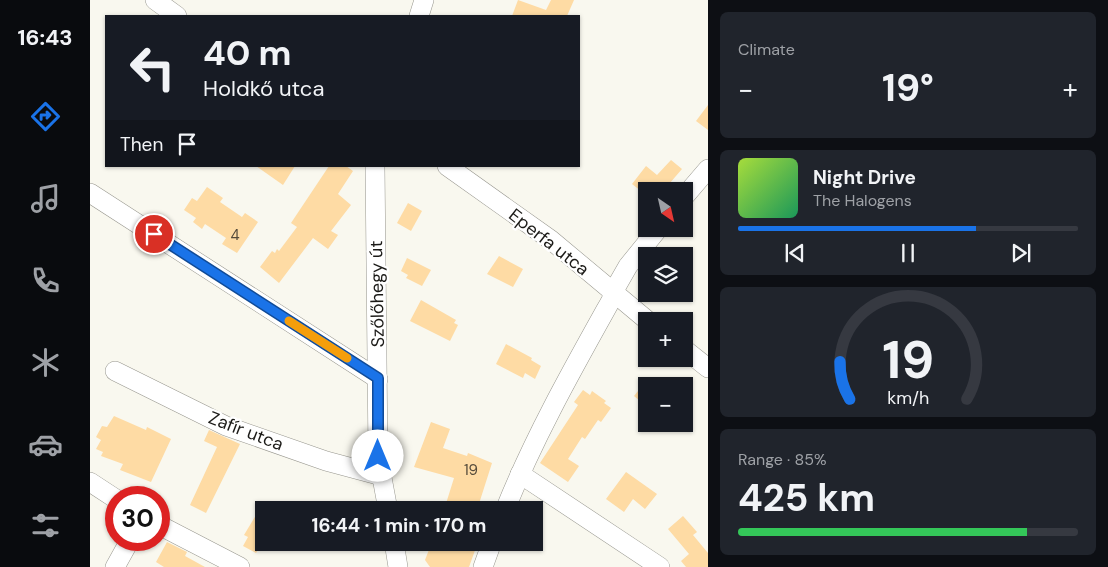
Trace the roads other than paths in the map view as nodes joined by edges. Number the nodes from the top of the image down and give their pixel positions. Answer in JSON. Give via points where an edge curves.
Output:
{"nodes":[{"id":1,"x":155,"y":0,"type":"edge"},
{"id":2,"x":424,"y":0,"type":"edge"},
{"id":3,"x":177,"y":15,"type":"edge"},
{"id":4,"x":419,"y":15,"type":"edge"},
{"id":5,"x":375,"y":167,"type":"edge"},
{"id":6,"x":447,"y":167,"type":"edge"},
{"id":7,"x":708,"y":169,"type":"edge"},
{"id":8,"x":693,"y":187,"type":"edge"},
{"id":9,"x":90,"y":193,"type":"edge"},
{"id":10,"x":651,"y":238,"type":"edge"},
{"id":11,"x":613,"y":294,"type":"junction"},
{"id":12,"x":638,"y":313,"type":"edge"},
{"id":13,"x":693,"y":356,"type":"edge"},
{"id":14,"x":708,"y":368,"type":"edge"},
{"id":15,"x":115,"y":371,"type":"dead end"},
{"id":16,"x":378,"y":378,"type":"junction"},
{"id":17,"x":520,"y":474,"type":"junction"},
{"id":18,"x":382,"y":476,"type":"junction"},
{"id":19,"x":90,"y":482,"type":"edge"},
{"id":20,"x":105,"y":492,"type":"edge"},
{"id":21,"x":386,"y":501,"type":"edge"},
{"id":22,"x":509,"y":501,"type":"edge"},
{"id":23,"x":170,"y":531,"type":"edge"},
{"id":24,"x":124,"y":551,"type":"edge"},
{"id":25,"x":395,"y":551,"type":"edge"},
{"id":26,"x":488,"y":551,"type":"edge"},
{"id":27,"x":115,"y":567,"type":"edge"},
{"id":28,"x":240,"y":567,"type":"edge"},
{"id":29,"x":398,"y":567,"type":"edge"},
{"id":30,"x":482,"y":567,"type":"edge"},
{"id":31,"x":660,"y":567,"type":"edge"}],
"edges":[{"from":1,"to":3,"type":"street"},
{"from":2,"to":4,"type":"street"},
{"from":5,"to":16,"type":"street","name":"Szőlőhegy út"},
{"from":6,"to":11,"type":"street","name":"Eperfa utca","via":[[551,240]]},
{"from":7,"to":8,"type":"street"},
{"from":9,"to":16,"type":"street"},
{"from":10,"to":11,"type":"street","via":[[628,266]]},
{"from":11,"to":12,"type":"street","name":"Eperfa utca"},
{"from":11,"to":17,"type":"street","via":[[560,390]]},
{"from":13,"to":14,"type":"street"},
{"from":15,"to":18,"type":"street","name":"Zafír utca","via":[[226,426],[326,461]]},
{"from":16,"to":18,"type":"street","name":"Szőlőhegy út","via":[[378,456]]},
{"from":17,"to":22,"type":"street"},
{"from":17,"to":31,"type":"street"},
{"from":18,"to":21,"type":"street","name":"Szőlőhegy út"},
{"from":19,"to":20,"type":"street"},
{"from":23,"to":28,"type":"street"},
{"from":24,"to":27,"type":"street"},
{"from":25,"to":29,"type":"street"},
{"from":26,"to":30,"type":"street"}]}
